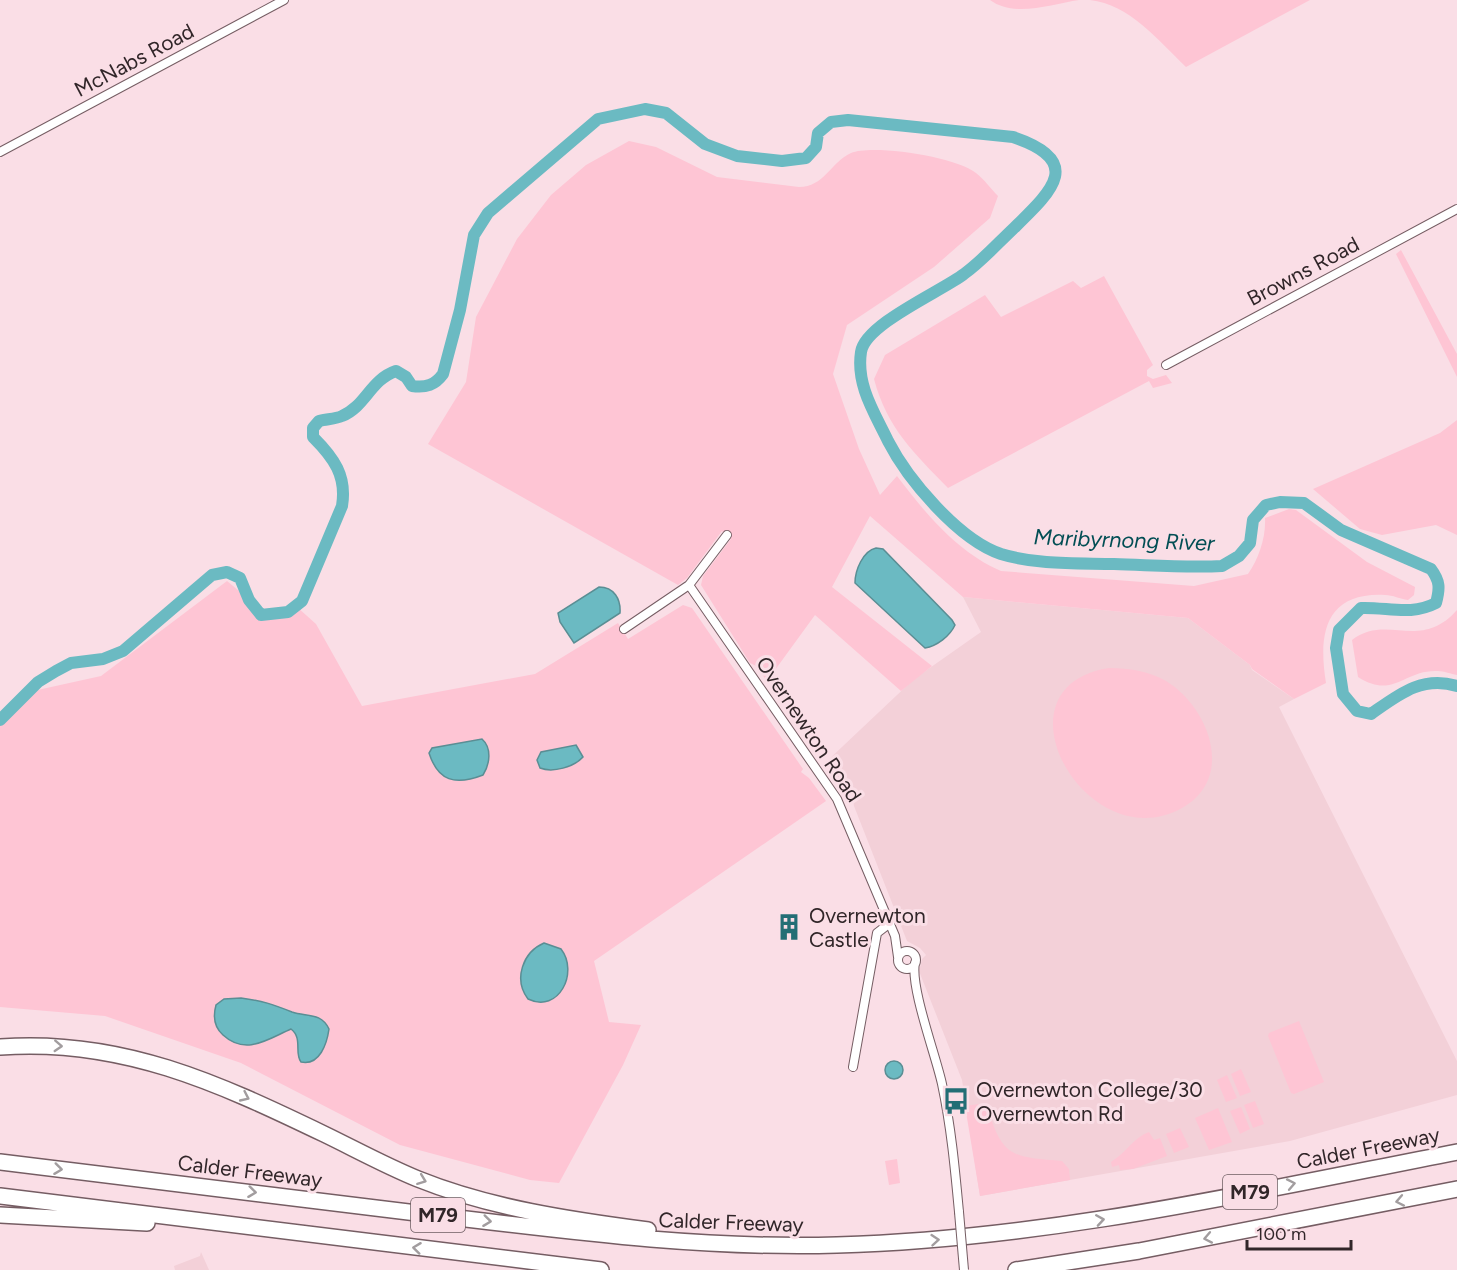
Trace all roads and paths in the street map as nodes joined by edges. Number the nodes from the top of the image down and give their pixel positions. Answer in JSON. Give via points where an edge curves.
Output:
{"nodes":[{"id":1,"x":284,"y":0,"type":"edge"},
{"id":2,"x":0,"y":152,"type":"edge"},
{"id":3,"x":1457,"y":209,"type":"edge"},
{"id":4,"x":1166,"y":365,"type":"dead end"},
{"id":5,"x":727,"y":535,"type":"dead end"},
{"id":6,"x":689,"y":585,"type":"junction"},
{"id":7,"x":624,"y":629,"type":"dead end"},
{"id":8,"x":892,"y":929,"type":"junction"},
{"id":9,"x":908,"y":952,"type":"junction"},
{"id":10,"x":898,"y":957,"type":"junction"},
{"id":11,"x":915,"y":963,"type":"junction"},
{"id":12,"x":903,"y":968,"type":"junction"},
{"id":13,"x":916,"y":990,"type":"junction"},
{"id":14,"x":0,"y":1047,"type":"edge"},
{"id":15,"x":853,"y":1067,"type":"dead end"},
{"id":16,"x":1457,"y":1152,"type":"edge"},
{"id":17,"x":0,"y":1162,"type":"edge"},
{"id":18,"x":1457,"y":1189,"type":"edge"},
{"id":19,"x":0,"y":1196,"type":"edge"},
{"id":20,"x":0,"y":1215,"type":"edge"},
{"id":21,"x":329,"y":1238,"type":"junction"},
{"id":22,"x":877,"y":1244,"type":"junction"},
{"id":23,"x":601,"y":1270,"type":"edge"},
{"id":24,"x":964,"y":1270,"type":"edge"},
{"id":25,"x":1016,"y":1270,"type":"edge"}],
"edges":[{"from":1,"to":2,"type":"street","name":"McNabs Road"},
{"from":3,"to":4,"type":"street","name":"Browns Road"},
{"from":5,"to":6,"type":"street"},
{"from":6,"to":7,"type":"street"},
{"from":6,"to":8,"type":"street","name":"Overnewton Road","via":[[837,799]]},
{"from":8,"to":9,"type":"street","name":"Overnewton Road"},
{"from":8,"to":10,"type":"street","name":"Overnewton Road"},
{"from":8,"to":15,"type":"street","via":[[878,930]]},
{"from":9,"to":10,"type":"street"},
{"from":9,"to":11,"type":"street","via":[[914,955]]},
{"from":10,"to":12,"type":"street"},
{"from":11,"to":12,"type":"street"},
{"from":11,"to":13,"type":"street"},
{"from":12,"to":13,"type":"street"},
{"from":13,"to":24,"type":"street","bridge":true,"via":[[945,1100]]},
{"from":14,"to":22,"type":"highway","one_way":true,"via":[[75,1047],[159,1063],[232,1091],[407,1174],[492,1202],[584,1221],[678,1233]]},
{"from":22,"to":16,"type":"highway","name":"Calder Freeway","number":"M79","one_way":true,"via":[[1072,1225]]},
{"from":17,"to":22,"type":"highway","name":"Calder Freeway","number":"M79","one_way":true,"via":[[642,1239],[723,1245]]},
{"from":18,"to":25,"type":"highway","number":"M79","one_way":true},
{"from":19,"to":21,"type":"highway","number":"M79"},
{"from":20,"to":21,"type":"highway","via":[[234,1228]]},
{"from":23,"to":21,"type":"highway","number":"M79","one_way":true}]}
